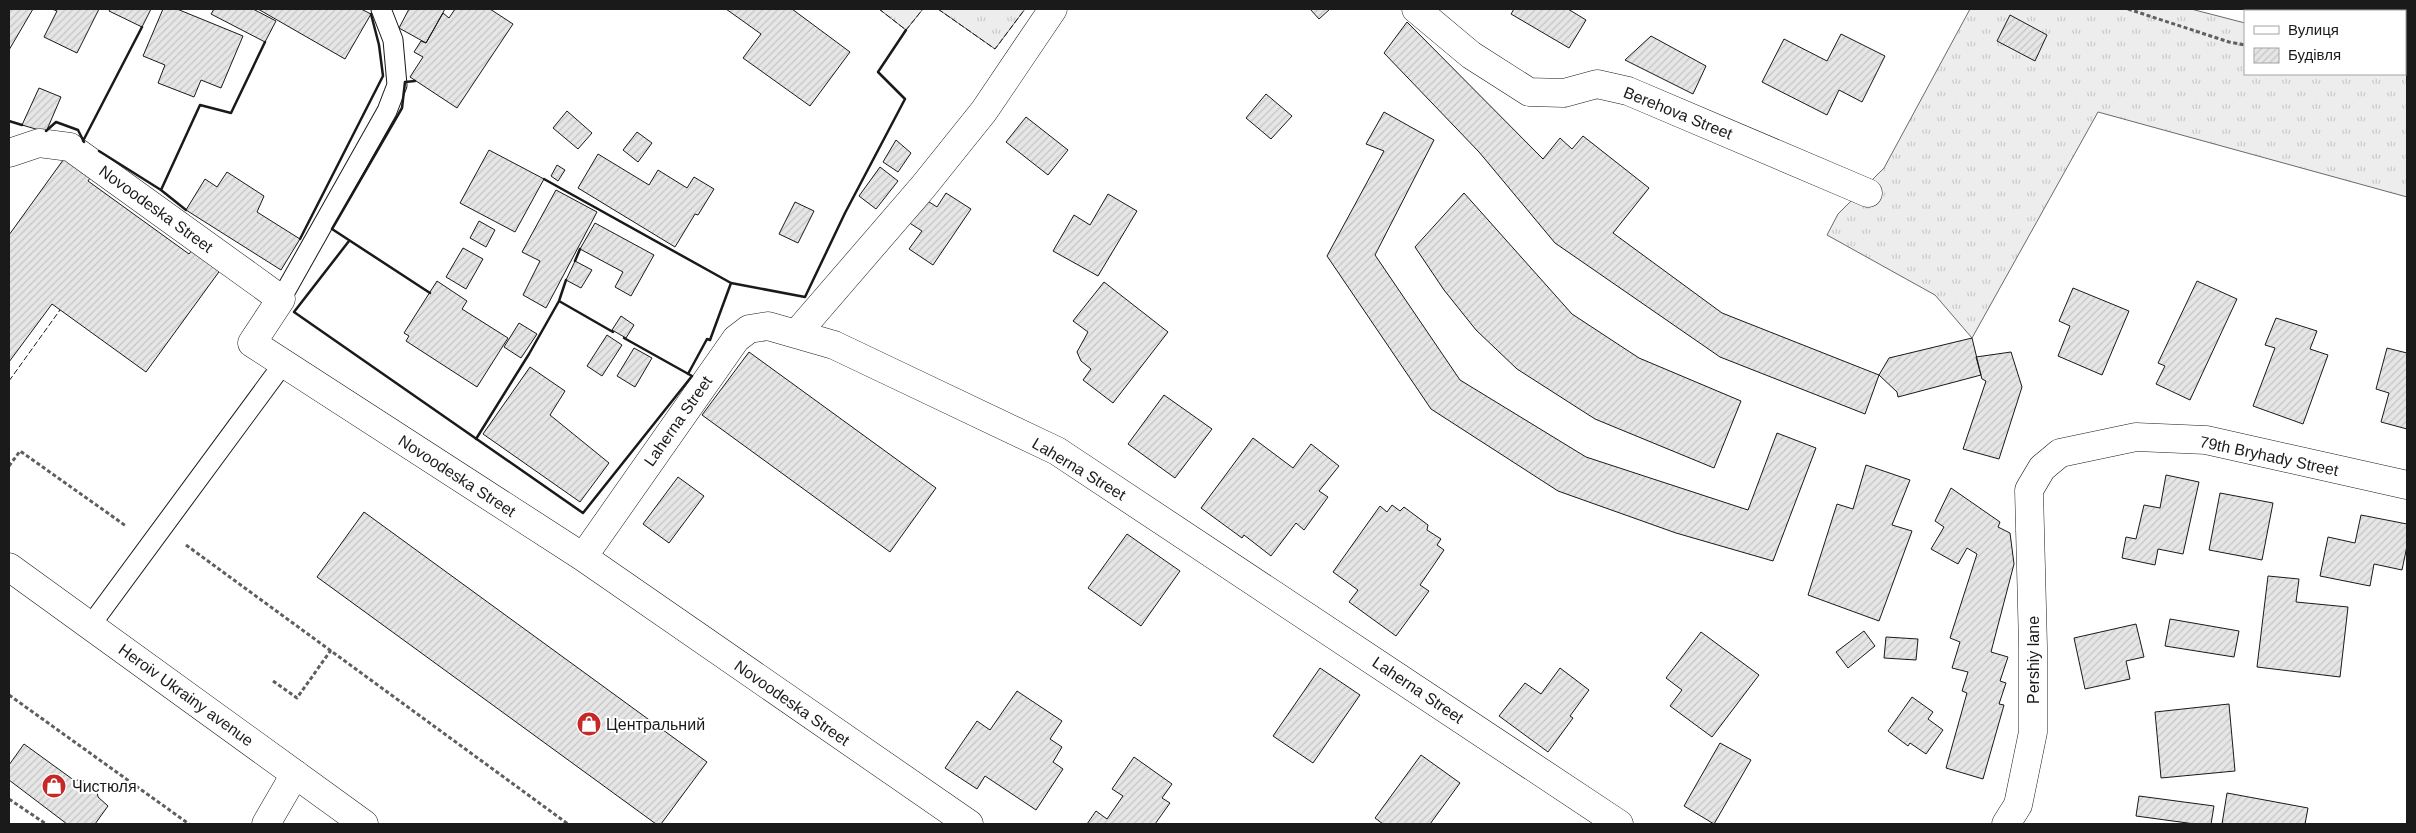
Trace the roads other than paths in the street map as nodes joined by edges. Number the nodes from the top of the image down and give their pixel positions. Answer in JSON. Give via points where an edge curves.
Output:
{"nodes":[{"id":1,"x":381,"y":9,"type":"edge"},
{"id":2,"x":1053,"y":9,"type":"edge"},
{"id":3,"x":1416,"y":9,"type":"edge"},
{"id":4,"x":9,"y":154,"type":"edge"},
{"id":5,"x":1868,"y":193,"type":"dead end"},
{"id":6,"x":281,"y":299,"type":"junction"},
{"id":7,"x":797,"y":333,"type":"junction"},
{"id":8,"x":283,"y":364,"type":"junction"},
{"id":9,"x":2407,"y":485,"type":"edge"},
{"id":10,"x":2029,"y":490,"type":"joint"},
{"id":11,"x":583,"y":557,"type":"junction"},
{"id":12,"x":9,"y":567,"type":"edge"},
{"id":13,"x":90,"y":626,"type":"junction"},
{"id":14,"x":295,"y":774,"type":"junction"},
{"id":15,"x":266,"y":824,"type":"edge"},
{"id":16,"x":364,"y":824,"type":"edge"},
{"id":17,"x":969,"y":824,"type":"edge"},
{"id":18,"x":1619,"y":824,"type":"edge"},
{"id":19,"x":2006,"y":824,"type":"edge"}],
"edges":[{"from":1,"to":6,"type":"lane","via":[[393,40],[397,85],[387,111]]},
{"from":2,"to":7,"type":"main road","via":[[984,111]]},
{"from":3,"to":5,"type":"main road","name":"Berehova Street","via":[[1471,55],[1529,92],[1564,93],[1597,84],[1628,90]]},
{"from":4,"to":6,"type":"main road","name":"Novoodeska Street","via":[[39,143],[70,147]]},
{"from":6,"to":8,"type":"main road","name":"Novoodeska Street","via":[[252,343]]},
{"from":7,"to":11,"type":"main road","name":"Laherna Street","via":[[768,326],[749,329],[736,339]]},
{"from":7,"to":18,"type":"main road","name":"Laherna Street","via":[[834,346],[1057,451]]},
{"from":8,"to":11,"type":"main road","name":"Novoodeska Street"},
{"from":8,"to":13,"type":"lane"},
{"from":9,"to":10,"type":"main road","name":"79th Bryhady Street","via":[[2206,440],[2136,437],[2060,452],[2042,468]]},
{"from":10,"to":19,"type":"main road","name":"Pershiy lane","via":[[2033,732],[2018,805]]},
{"from":11,"to":17,"type":"main road","name":"Novoodeska Street"},
{"from":12,"to":13,"type":"main road","name":"Heroiv Ukrainy avenue"},
{"from":13,"to":14,"type":"main road","name":"Heroiv Ukrainy avenue"},
{"from":14,"to":15,"type":"main road"},
{"from":14,"to":16,"type":"main road","name":"Heroiv Ukrainy avenue"}]}
